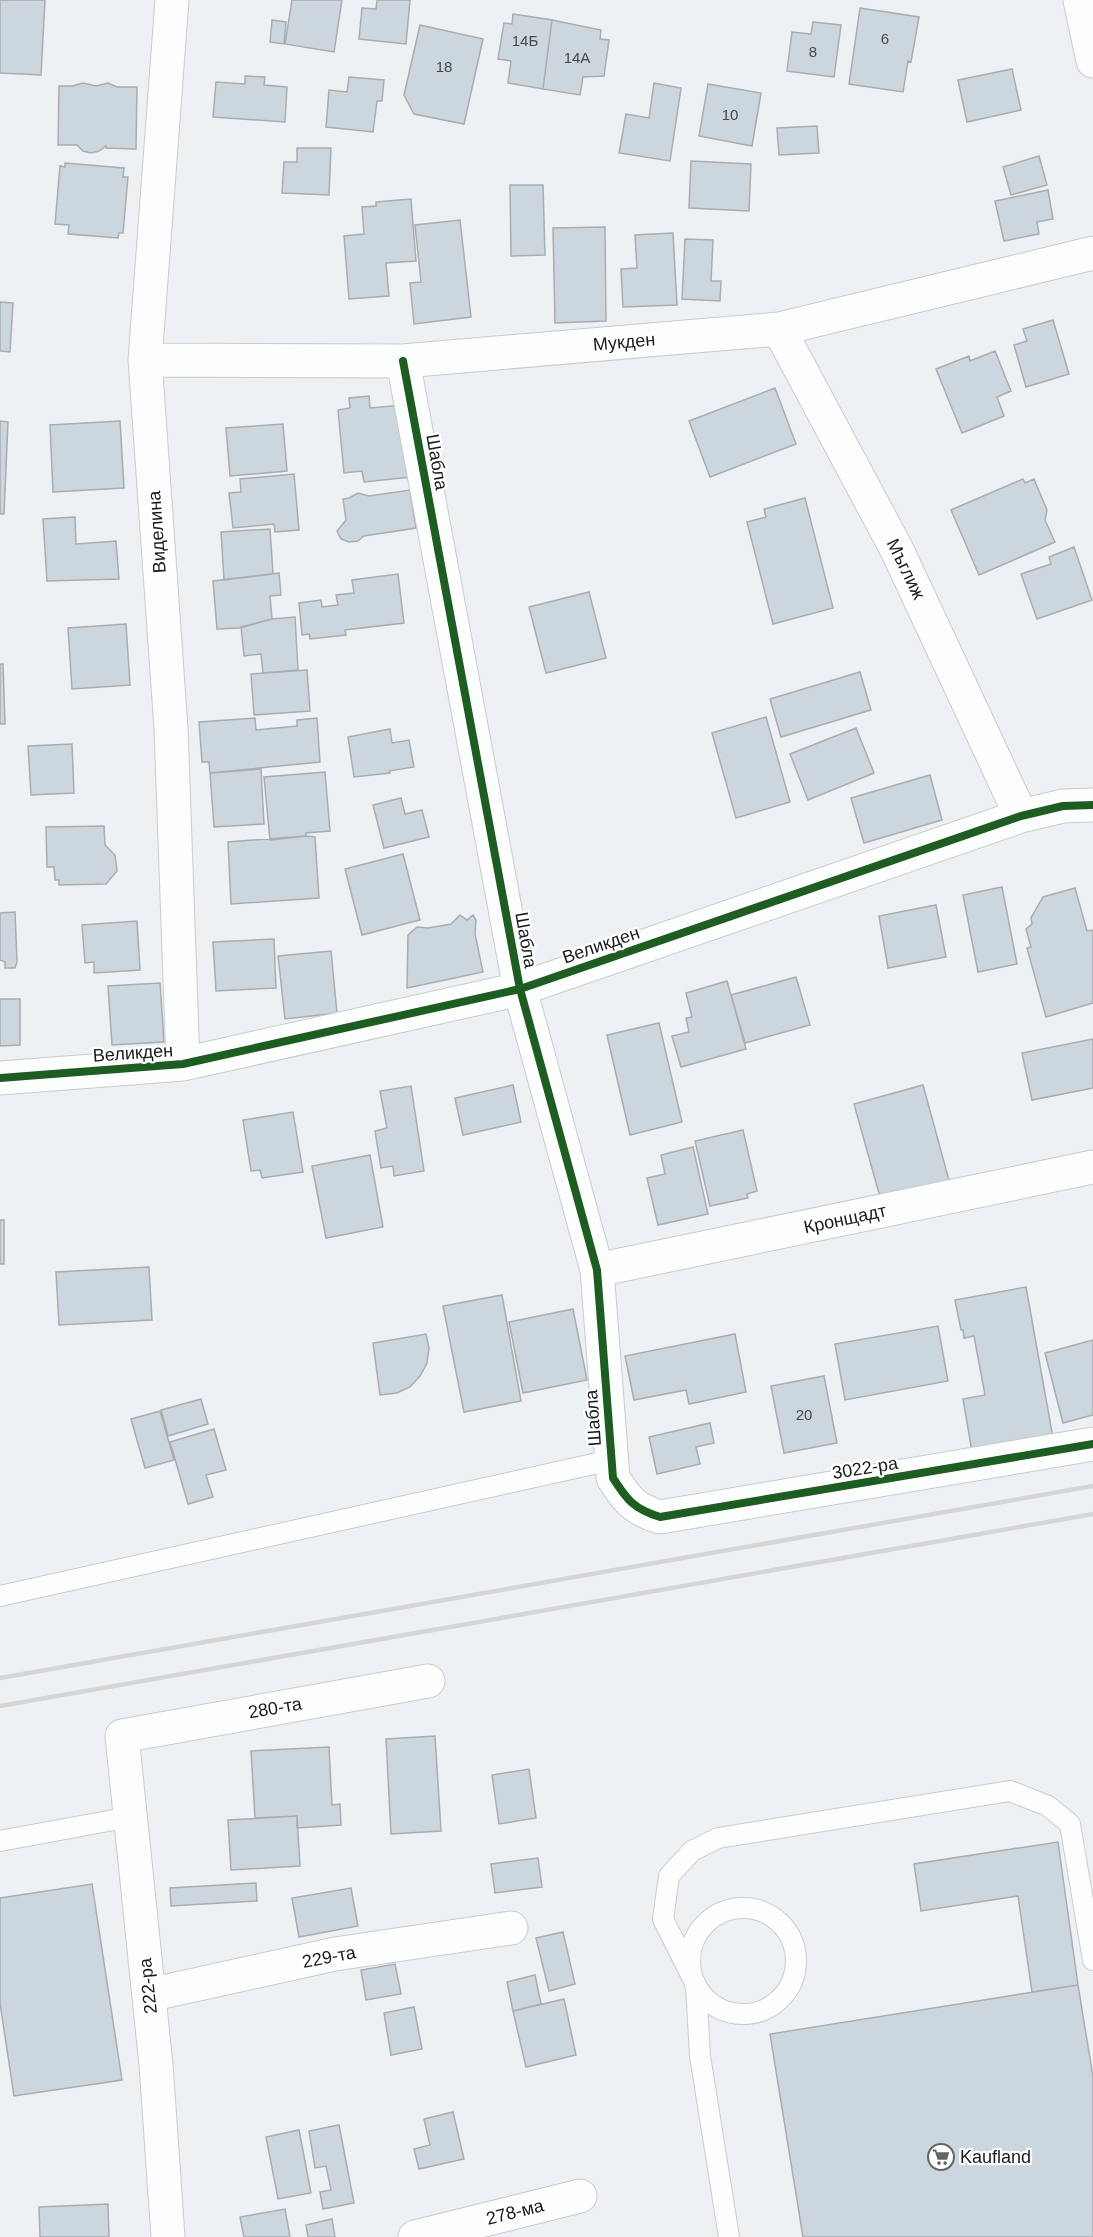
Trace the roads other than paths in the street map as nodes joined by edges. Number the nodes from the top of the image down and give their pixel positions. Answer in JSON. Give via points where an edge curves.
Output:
{"nodes":[{"id":1,"x":172,"y":0,"type":"edge"},
{"id":2,"x":1080,"y":0,"type":"edge"},
{"id":3,"x":1093,"y":61,"type":"edge"},
{"id":4,"x":1093,"y":253,"type":"edge"},
{"id":5,"x":779,"y":329,"type":"junction"},
{"id":6,"x":145,"y":360,"type":"junction"},
{"id":7,"x":403,"y":361,"type":"junction"},
{"id":8,"x":1093,"y":805,"type":"edge"},
{"id":9,"x":1021,"y":816,"type":"junction"},
{"id":10,"x":520,"y":989,"type":"junction"},
{"id":11,"x":183,"y":1064,"type":"junction"},
{"id":12,"x":0,"y":1078,"type":"edge"},
{"id":13,"x":1093,"y":1167,"type":"edge"},
{"id":14,"x":597,"y":1270,"type":"junction"},
{"id":15,"x":1093,"y":1444,"type":"edge"},
{"id":16,"x":611,"y":1460,"type":"junction"},
{"id":17,"x":642,"y":1512,"type":"joint"},
{"id":18,"x":0,"y":1596,"type":"edge"},
{"id":19,"x":428,"y":1681,"type":"dead end"},
{"id":20,"x":122,"y":1736,"type":"joint"},
{"id":21,"x":130,"y":1817,"type":"junction"},
{"id":22,"x":0,"y":1840,"type":"edge"},
{"id":23,"x":511,"y":1928,"type":"dead end"},
{"id":24,"x":1093,"y":1960,"type":"edge"},
{"id":25,"x":696,"y":1985,"type":"junction"},
{"id":26,"x":148,"y":1995,"type":"junction"},
{"id":27,"x":580,"y":2196,"type":"dead end"},
{"id":28,"x":168,"y":2237,"type":"edge"},
{"id":29,"x":415,"y":2237,"type":"edge"},
{"id":30,"x":729,"y":2237,"type":"edge"}],
"edges":[{"from":1,"to":6,"type":"street","name":"Виделина"},
{"from":2,"to":3,"type":"street"},
{"from":4,"to":5,"type":"street","name":"Мукден"},
{"from":5,"to":7,"type":"street","name":"Мукден"},
{"from":5,"to":9,"type":"street","name":"Мъглиж","via":[[897,550]]},
{"from":6,"to":7,"type":"street","name":"Мукден"},
{"from":6,"to":11,"type":"street","name":"Виделина","via":[[171,728]]},
{"from":7,"to":10,"type":"street","name":"Шабла"},
{"from":8,"to":9,"type":"street","name":"Великден","via":[[1063,806]]},
{"from":9,"to":10,"type":"street","name":"Великден"},
{"from":10,"to":11,"type":"street","name":"Великден"},
{"from":10,"to":14,"type":"street","name":"Шабла"},
{"from":11,"to":12,"type":"street","name":"Великден"},
{"from":13,"to":14,"type":"street","name":"Кронщадт"},
{"from":14,"to":16,"type":"street","name":"Шабла"},
{"from":15,"to":17,"type":"street","name":"3022-ра","via":[[660,1517]]},
{"from":16,"to":17,"type":"street","name":"Шабла","via":[[613,1478],[627,1500]]},
{"from":16,"to":18,"type":"lane"},
{"from":19,"to":20,"type":"street","name":"280-та"},
{"from":20,"to":21,"type":"street","name":"222-ра"},
{"from":21,"to":22,"type":"lane"},
{"from":21,"to":26,"type":"street","name":"222-ра"},
{"from":23,"to":26,"type":"street","name":"229-та","via":[[335,1954]]},
{"from":24,"to":25,"type":"lane","via":[[1070,1824],[1048,1806],[1010,1791],[718,1838],[692,1851],[669,1876],[663,1919]]},
{"from":25,"to":25,"type":"lane","via":[[690,1969],[696,1934],[723,1911],[758,1910],[774,1918],[794,1946],[792,1980],[770,2006],[754,2012],[720,2009]]},
{"from":25,"to":30,"type":"lane","via":[[700,2056]]},
{"from":26,"to":28,"type":"street","name":"222-ра"},
{"from":27,"to":29,"type":"street","name":"278-ма"}]}
